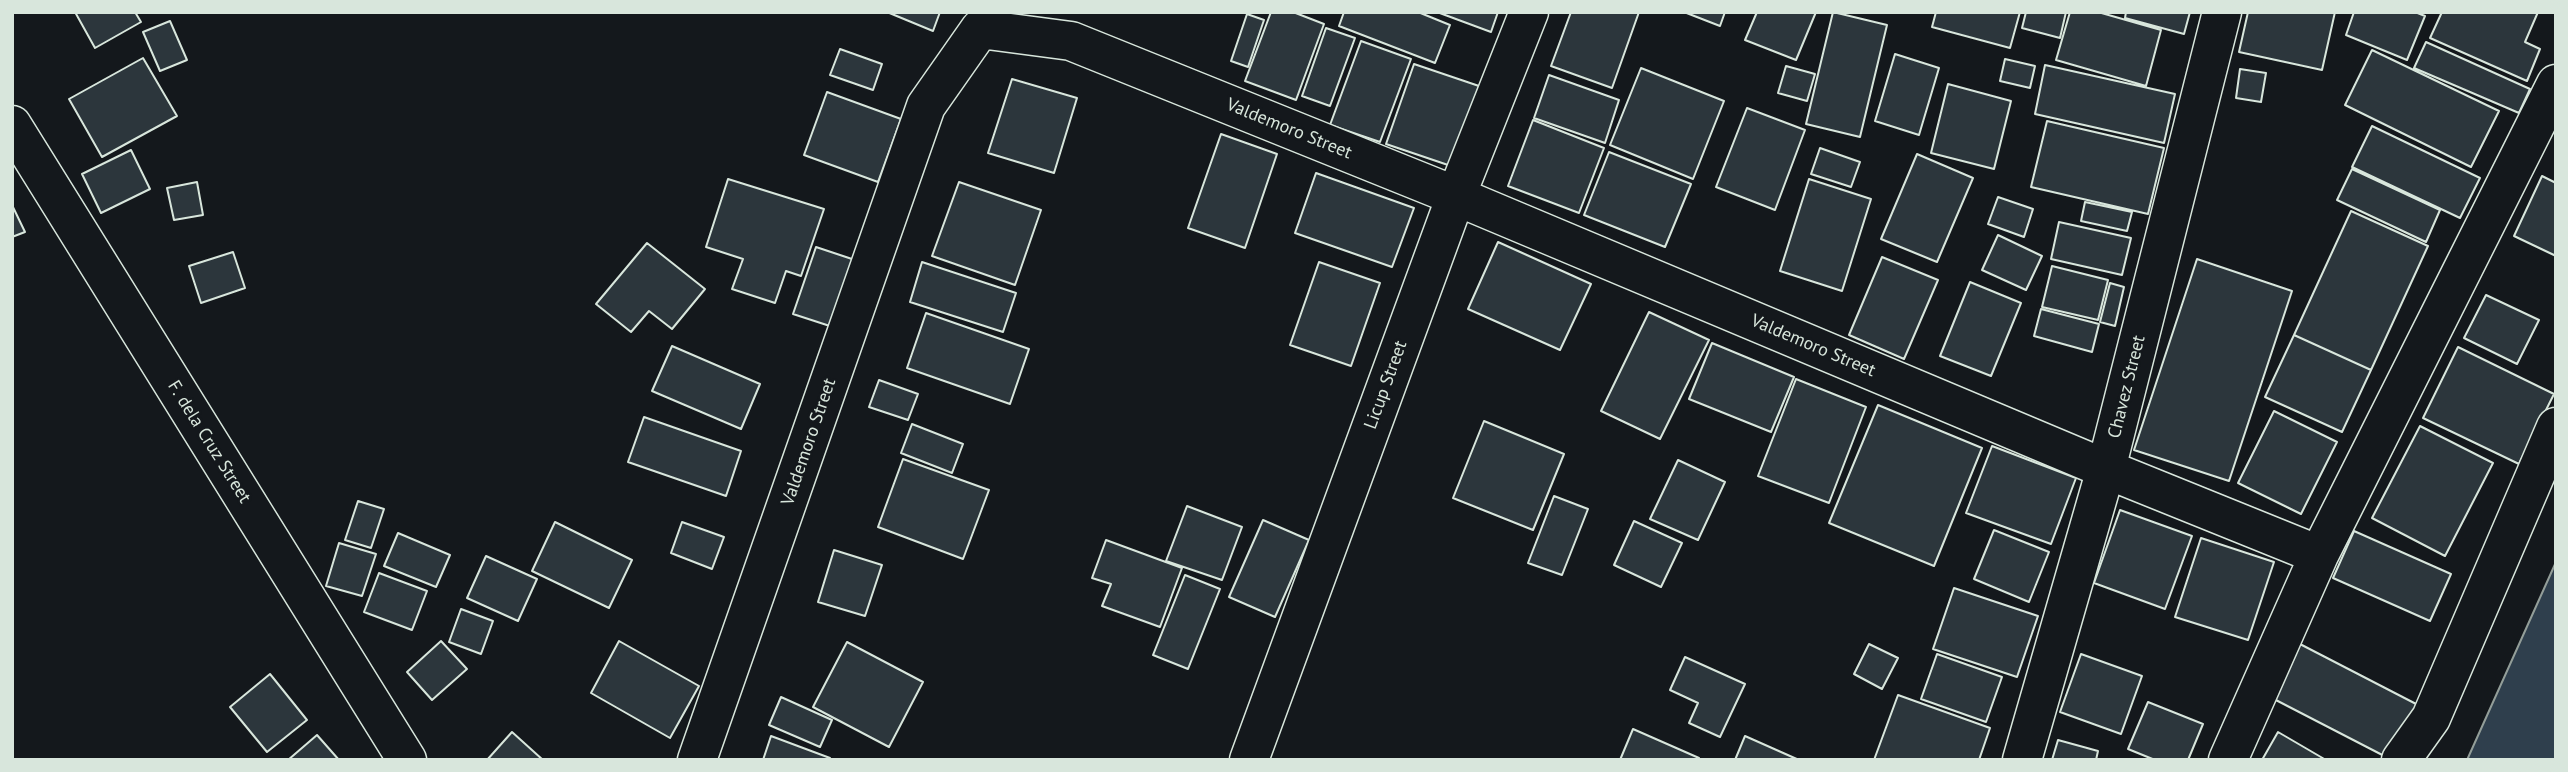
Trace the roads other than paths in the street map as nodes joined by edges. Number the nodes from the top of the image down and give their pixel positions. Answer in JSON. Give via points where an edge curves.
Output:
{"nodes":[{"id":1,"x":1529,"y":12,"type":"edge"},
{"id":2,"x":2222,"y":12,"type":"edge"},
{"id":3,"x":2556,"y":84,"type":"edge"},
{"id":4,"x":12,"y":125,"type":"edge"},
{"id":5,"x":1456,"y":197,"type":"junction"},
{"id":6,"x":2556,"y":427,"type":"edge"},
{"id":7,"x":2106,"y":469,"type":"junction"},
{"id":8,"x":2319,"y":555,"type":"junction"},
{"id":9,"x":407,"y":760,"type":"edge"},
{"id":10,"x":697,"y":760,"type":"edge"},
{"id":11,"x":1249,"y":760,"type":"edge"},
{"id":12,"x":2022,"y":760,"type":"edge"},
{"id":13,"x":2228,"y":760,"type":"edge"},
{"id":14,"x":2401,"y":760,"type":"edge"}],
"edges":[{"from":1,"to":5,"type":"street","name":"Licup Street"},
{"from":2,"to":7,"type":"street","name":"Chavez Street"},
{"from":3,"to":8,"type":"street"},
{"from":4,"to":9,"type":"street","name":"F. dela Cruz Street"},
{"from":5,"to":7,"type":"street","name":"Valdemoro Street"},
{"from":5,"to":10,"type":"street","name":"Valdemoro Street","via":[[1071,41],[980,29],[926,106]]},
{"from":5,"to":11,"type":"street","name":"Licup Street"},
{"from":6,"to":14,"type":"street","via":[[2431,718]]},
{"from":7,"to":8,"type":"street","name":"Valdemoro Street"},
{"from":7,"to":12,"type":"street","name":"Chavez Street"},
{"from":8,"to":13,"type":"street"}]}
